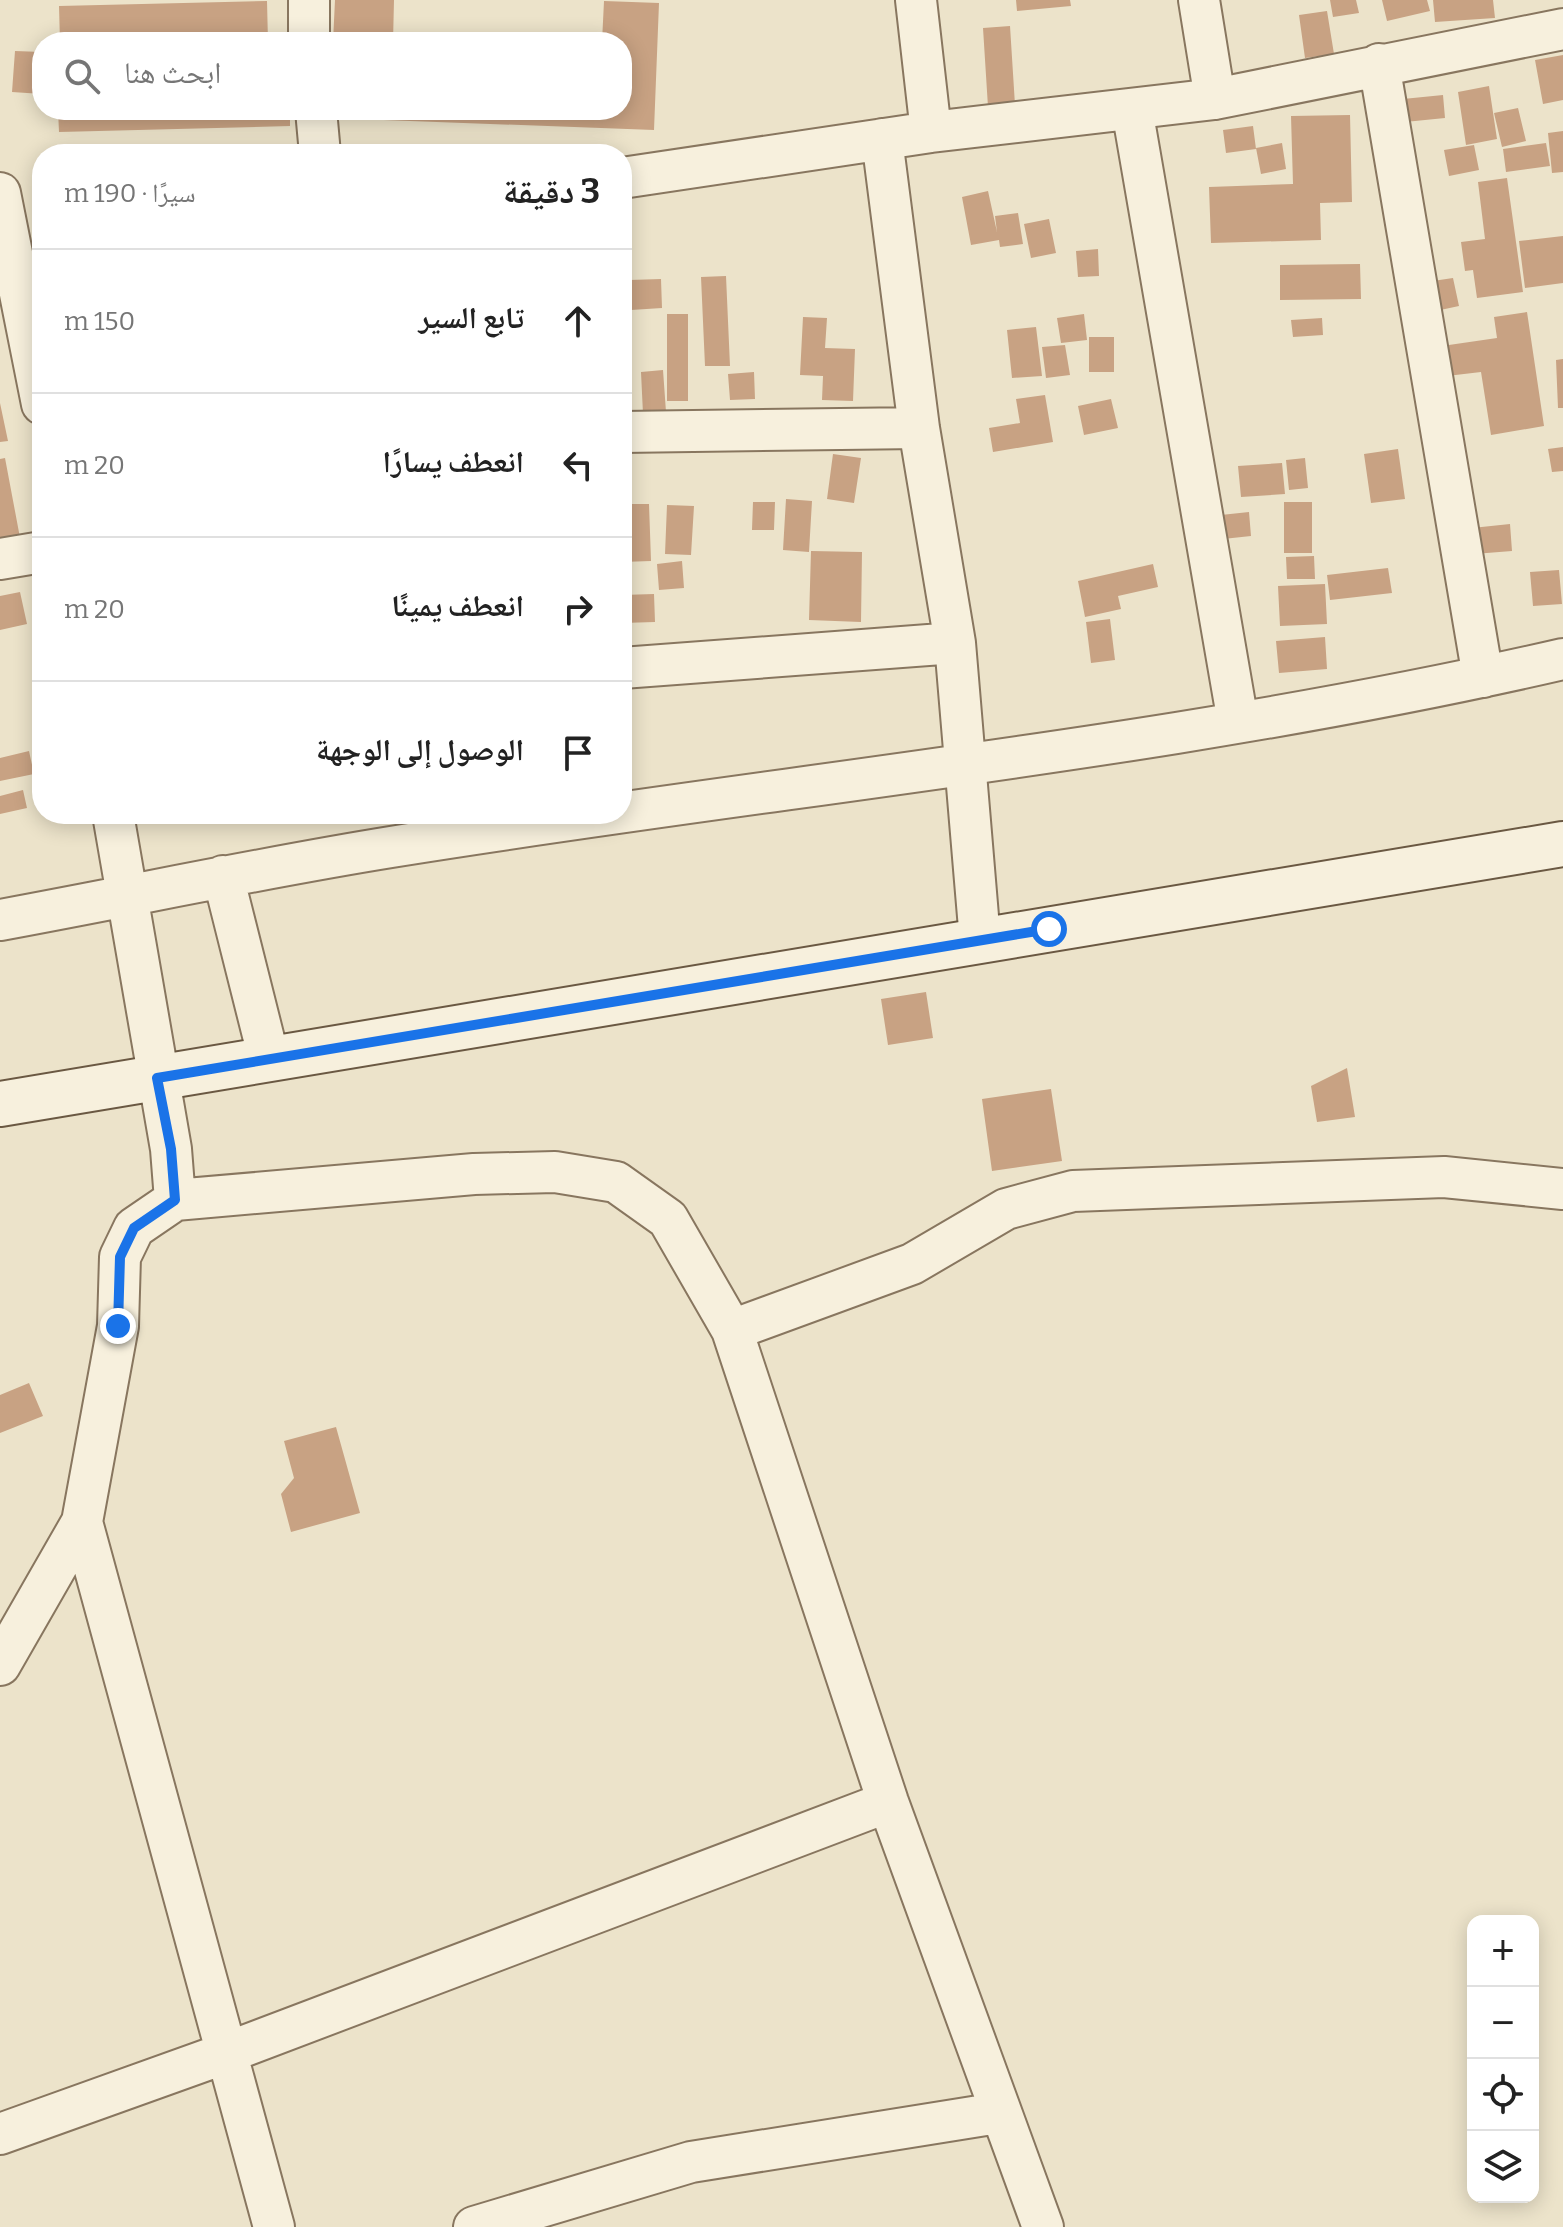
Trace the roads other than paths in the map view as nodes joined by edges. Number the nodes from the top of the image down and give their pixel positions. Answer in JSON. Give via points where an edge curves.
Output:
{"nodes":[{"id":1,"x":309,"y":0,"type":"edge"},
{"id":2,"x":916,"y":0,"type":"edge"},
{"id":3,"x":1199,"y":0,"type":"edge"},
{"id":4,"x":1563,"y":29,"type":"edge"},
{"id":5,"x":309,"y":32,"type":"edge"},
{"id":6,"x":1379,"y":64,"type":"junction"},
{"id":7,"x":1215,"y":99,"type":"junction"},
{"id":8,"x":1132,"y":109,"type":"junction"},
{"id":9,"x":317,"y":120,"type":"edge"},
{"id":10,"x":931,"y":132,"type":"junction"},
{"id":11,"x":882,"y":139,"type":"junction"},
{"id":12,"x":319,"y":144,"type":"edge"},
{"id":13,"x":632,"y":176,"type":"edge"},
{"id":14,"x":0,"y":195,"type":"edge"},
{"id":15,"x":28,"y":264,"type":"edge"},
{"id":16,"x":32,"y":304,"type":"edge"},
{"id":17,"x":919,"y":428,"type":"junction"},
{"id":18,"x":632,"y":432,"type":"edge"},
{"id":19,"x":32,"y":554,"type":"edge"},
{"id":20,"x":0,"y":559,"type":"edge"},
{"id":21,"x":955,"y":643,"type":"junction"},
{"id":22,"x":1563,"y":659,"type":"edge"},
{"id":23,"x":632,"y":667,"type":"edge"},
{"id":24,"x":1483,"y":677,"type":"junction"},
{"id":25,"x":1238,"y":722,"type":"junction"},
{"id":26,"x":963,"y":767,"type":"junction"},
{"id":27,"x":632,"y":804,"type":"edge"},
{"id":28,"x":115,"y":824,"type":"edge"},
{"id":29,"x":446,"y":824,"type":"edge"},
{"id":30,"x":392,"y":830,"type":"edge"},
{"id":31,"x":1563,"y":844,"type":"edge"},
{"id":32,"x":223,"y":876,"type":"junction"},
{"id":33,"x":126,"y":896,"type":"junction"},
{"id":34,"x":0,"y":920,"type":"edge"},
{"id":35,"x":980,"y":940,"type":"junction"},
{"id":36,"x":269,"y":1059,"type":"junction"},
{"id":37,"x":157,"y":1078,"type":"junction"},
{"id":38,"x":0,"y":1104,"type":"edge"},
{"id":39,"x":1563,"y":1189,"type":"edge"},
{"id":40,"x":175,"y":1200,"type":"junction"},
{"id":41,"x":732,"y":1330,"type":"junction"},
{"id":42,"x":82,"y":1522,"type":"junction"},
{"id":43,"x":0,"y":1665,"type":"edge"},
{"id":44,"x":888,"y":1802,"type":"junction"},
{"id":45,"x":226,"y":2053,"type":"junction"},
{"id":46,"x":998,"y":2113,"type":"junction"},
{"id":47,"x":0,"y":2134,"type":"edge"},
{"id":48,"x":274,"y":2227,"type":"edge"},
{"id":49,"x":474,"y":2227,"type":"edge"},
{"id":50,"x":1043,"y":2227,"type":"edge"}],
"edges":[{"from":1,"to":5,"type":"street"},
{"from":2,"to":10,"type":"street"},
{"from":3,"to":7,"type":"street"},
{"from":4,"to":6,"type":"street"},
{"from":6,"to":7,"type":"street"},
{"from":6,"to":24,"type":"street"},
{"from":7,"to":8,"type":"street"},
{"from":8,"to":10,"type":"street"},
{"from":8,"to":25,"type":"street"},
{"from":9,"to":12,"type":"street"},
{"from":10,"to":11,"type":"street"},
{"from":11,"to":13,"type":"street"},
{"from":11,"to":17,"type":"street"},
{"from":14,"to":15,"type":"street"},
{"from":15,"to":16,"type":"street"},
{"from":17,"to":18,"type":"street"},
{"from":17,"to":21,"type":"street"},
{"from":19,"to":20,"type":"street"},
{"from":21,"to":23,"type":"street"},
{"from":21,"to":26,"type":"street"},
{"from":22,"to":24,"type":"street"},
{"from":24,"to":25,"type":"street"},
{"from":25,"to":26,"type":"street"},
{"from":26,"to":27,"type":"street"},
{"from":26,"to":35,"type":"street"},
{"from":28,"to":33,"type":"street"},
{"from":29,"to":30,"type":"street"},
{"from":30,"to":32,"type":"street"},
{"from":31,"to":35,"type":"street"},
{"from":32,"to":33,"type":"street"},
{"from":32,"to":36,"type":"street"},
{"from":33,"to":34,"type":"street"},
{"from":33,"to":37,"type":"street"},
{"from":35,"to":36,"type":"street"},
{"from":36,"to":37,"type":"street"},
{"from":37,"to":38,"type":"street"},
{"from":37,"to":40,"type":"street"},
{"from":39,"to":41,"type":"street","via":[[1444,1177],[1073,1191],[1006,1209],[912,1264]]},
{"from":40,"to":41,"type":"street","via":[[474,1174],[555,1172],[616,1182],[668,1219]]},
{"from":40,"to":42,"type":"street","via":[[134,1228],[120,1257],[118,1326]]},
{"from":41,"to":44,"type":"street"},
{"from":42,"to":43,"type":"street"},
{"from":42,"to":45,"type":"street"},
{"from":44,"to":45,"type":"street"},
{"from":44,"to":46,"type":"street"},
{"from":45,"to":47,"type":"street"},
{"from":45,"to":48,"type":"street"},
{"from":46,"to":49,"type":"street","via":[[691,2162]]},
{"from":46,"to":50,"type":"street"}]}
